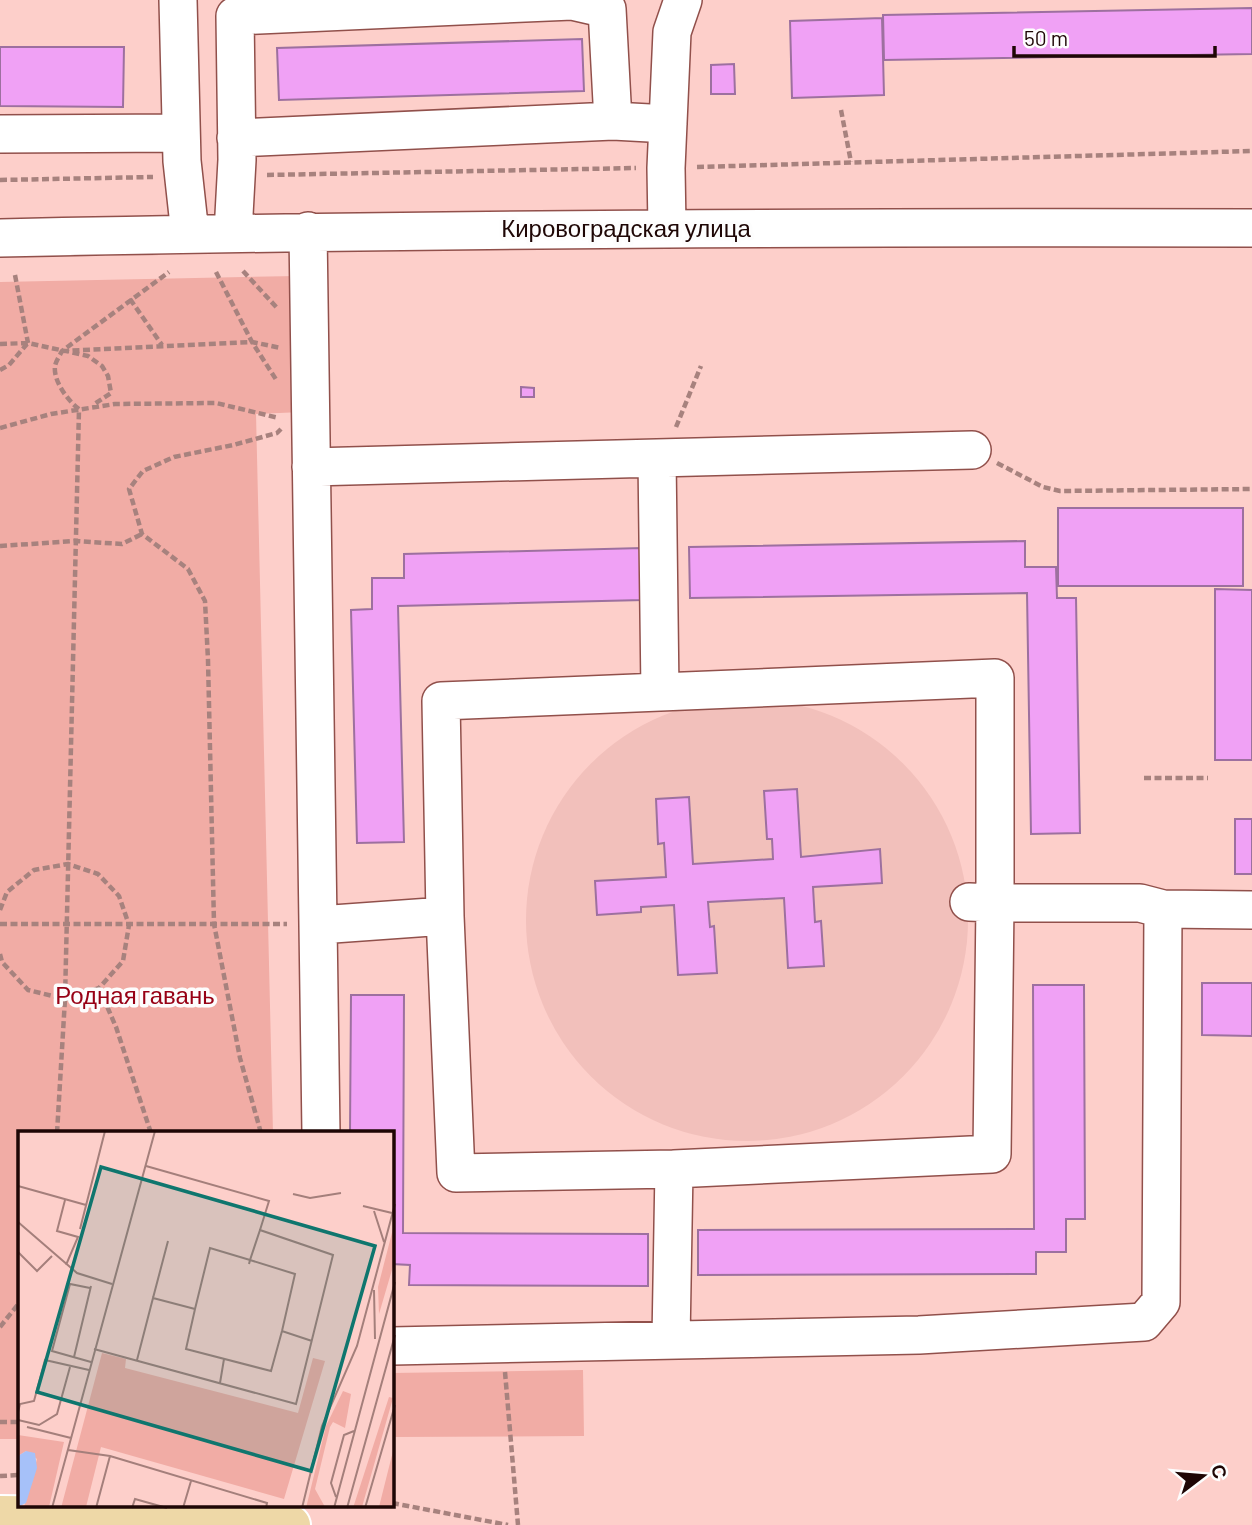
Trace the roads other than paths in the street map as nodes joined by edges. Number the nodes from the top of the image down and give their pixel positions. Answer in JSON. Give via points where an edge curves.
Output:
{"nodes":[{"id":1,"x":178,"y":0,"type":"edge"},
{"id":2,"x":683,"y":0,"type":"edge"},
{"id":3,"x":613,"y":121,"type":"junction"},
{"id":4,"x":668,"y":124,"type":"junction"},
{"id":5,"x":181,"y":133,"type":"junction"},
{"id":6,"x":0,"y":134,"type":"edge"},
{"id":7,"x":236,"y":138,"type":"junction"},
{"id":8,"x":667,"y":228,"type":"junction"},
{"id":9,"x":1252,"y":228,"type":"edge"},
{"id":10,"x":308,"y":231,"type":"junction"},
{"id":11,"x":233,"y":233,"type":"junction"},
{"id":12,"x":190,"y":234,"type":"junction"},
{"id":13,"x":0,"y":238,"type":"edge"},
{"id":14,"x":303,"y":435,"type":"junction"},
{"id":15,"x":666,"y":443,"type":"junction"},
{"id":16,"x":972,"y":450,"type":"road end"},
{"id":17,"x":660,"y":692,"type":"junction"},
{"id":18,"x":982,"y":903,"type":"junction"},
{"id":19,"x":1163,"y":909,"type":"junction"},
{"id":20,"x":1252,"y":910,"type":"edge"},
{"id":21,"x":445,"y":916,"type":"junction"},
{"id":22,"x":309,"y":925,"type":"junction"},
{"id":23,"x":321,"y":1131,"type":"edge"},
{"id":24,"x":674,"y":1169,"type":"junction"},
{"id":25,"x":671,"y":1340,"type":"junction"},
{"id":26,"x":394,"y":1346,"type":"edge"},
{"id":27,"x":0,"y":1515,"type":"edge"},
{"id":28,"x":291,"y":1525,"type":"edge"}],
"edges":[{"from":1,"to":5,"type":"street"},
{"from":2,"to":4,"type":"street","via":[[672,32]]},
{"from":3,"to":4,"type":"street"},
{"from":3,"to":7,"type":"street"},
{"from":3,"to":7,"type":"street","via":[[607,9],[572,1],[235,16]]},
{"from":4,"to":8,"type":"street"},
{"from":5,"to":6,"type":"street"},
{"from":5,"to":12,"type":"street"},
{"from":7,"to":11,"type":"street"},
{"from":8,"to":9,"type":"street","name":"Кировоградская улица"},
{"from":8,"to":10,"type":"street","name":"Кировоградская улица"},
{"from":10,"to":11,"type":"street","name":"Кировоградская улица"},
{"from":10,"to":14,"type":"street","via":[[309,352]]},
{"from":11,"to":12,"type":"street","name":"Кировоградская улица"},
{"from":12,"to":13,"type":"street","name":"Кировоградская улица"},
{"from":14,"to":15,"type":"street"},
{"from":14,"to":22,"type":"street"},
{"from":15,"to":16,"type":"street"},
{"from":15,"to":17,"type":"street"},
{"from":17,"to":18,"type":"street","via":[[995,678]]},
{"from":17,"to":21,"type":"street","via":[[441,701]]},
{"from":18,"to":19,"type":"street","via":[[1140,904]]},
{"from":18,"to":24,"type":"street","via":[[992,1154],[780,1152]]},
{"from":19,"to":20,"type":"street"},
{"from":19,"to":25,"type":"street","via":[[1161,1302],[1144,1322],[919,1335]]},
{"from":21,"to":22,"type":"street"},
{"from":21,"to":24,"type":"street","via":[[456,1173]]},
{"from":22,"to":23,"type":"street"},
{"from":24,"to":25,"type":"street"},
{"from":25,"to":26,"type":"street"},
{"from":27,"to":28,"type":"main road","via":[[248,1518]]}]}
